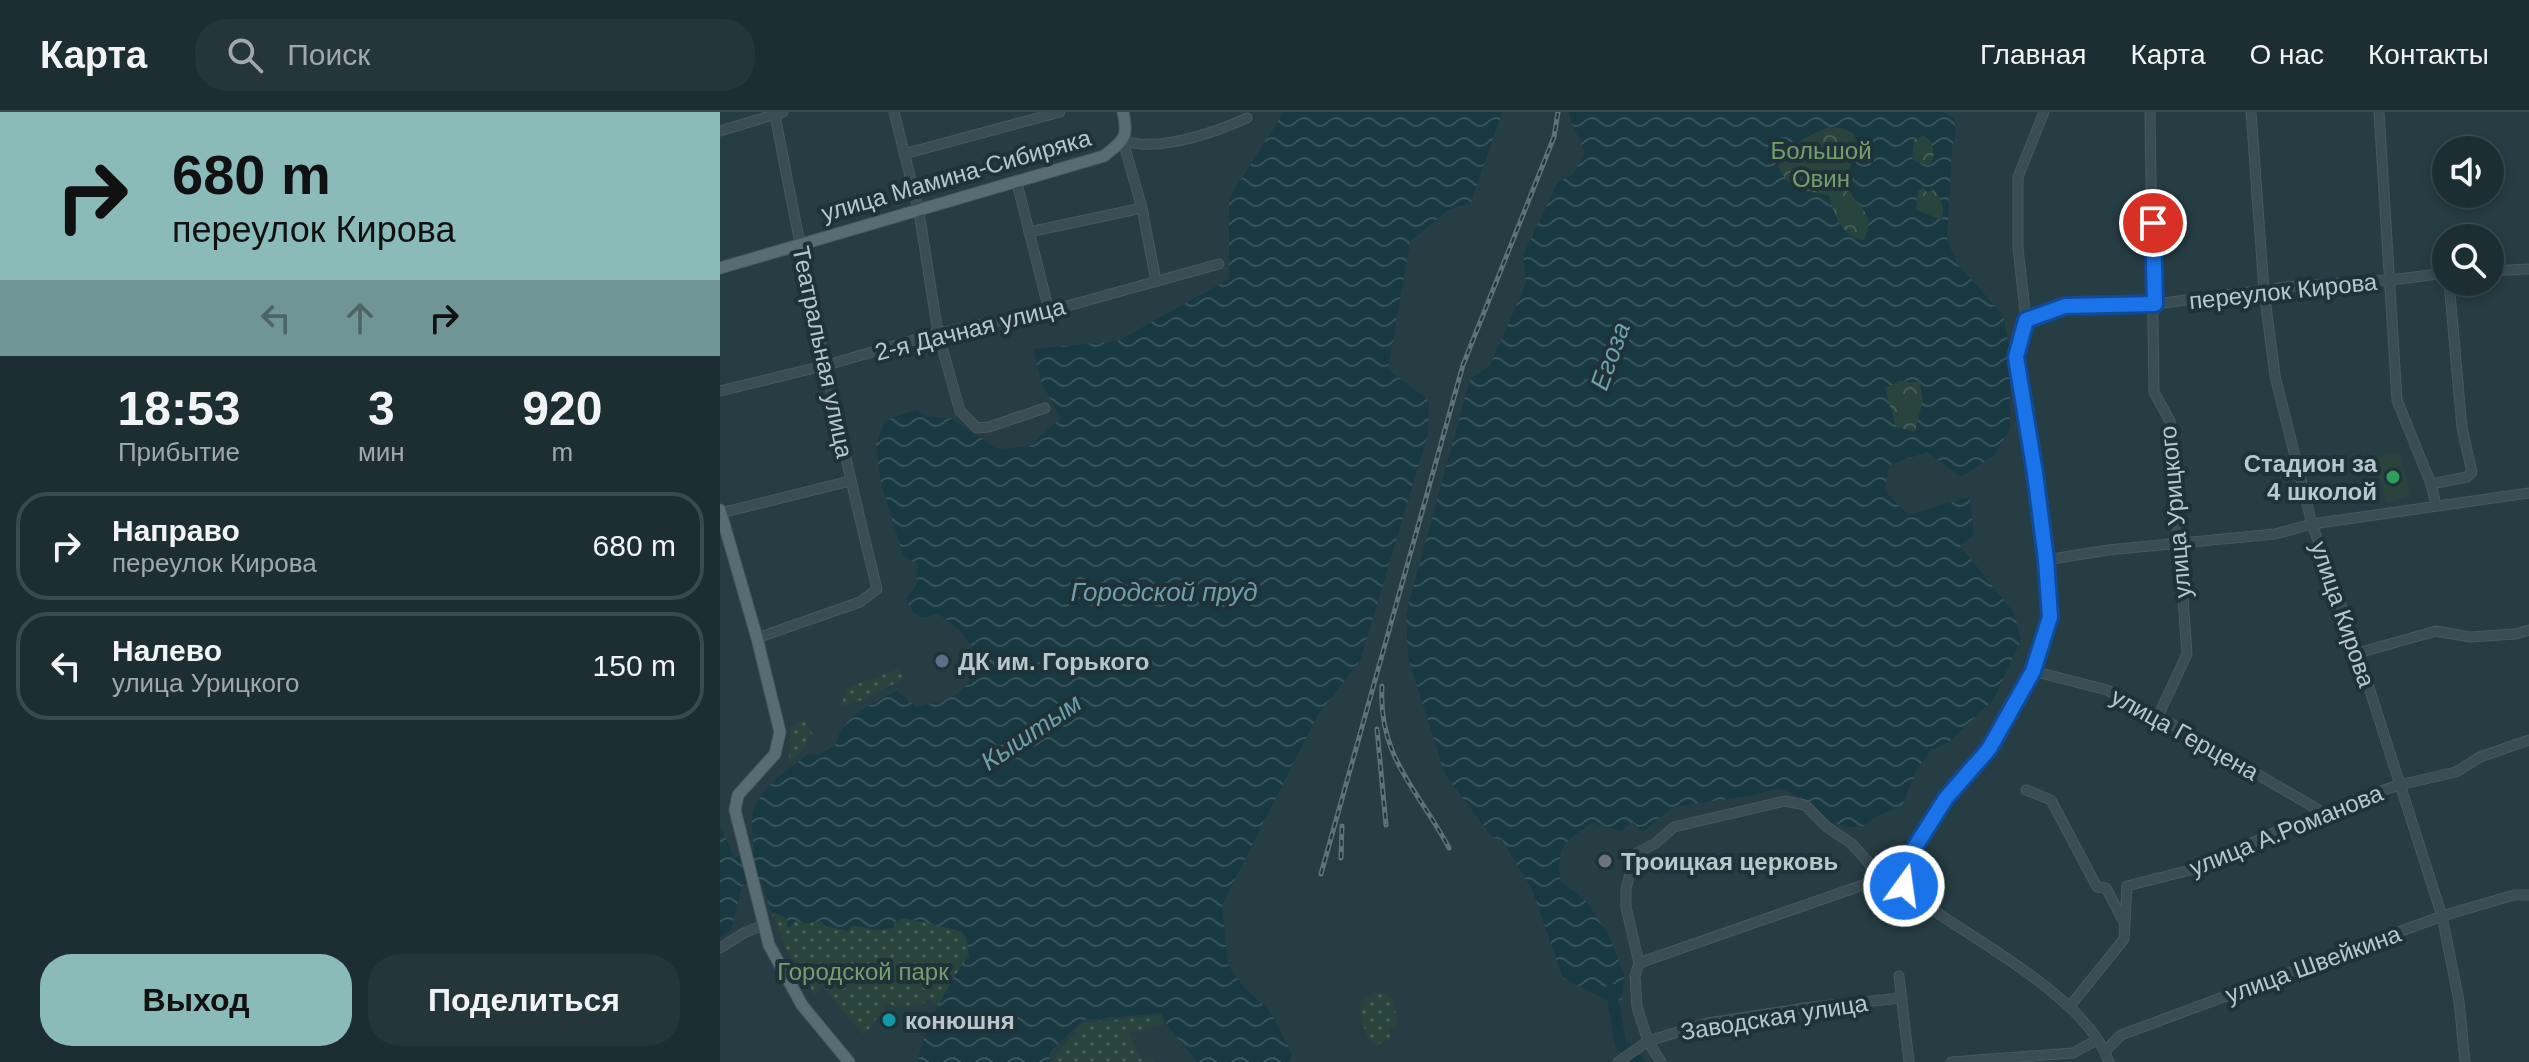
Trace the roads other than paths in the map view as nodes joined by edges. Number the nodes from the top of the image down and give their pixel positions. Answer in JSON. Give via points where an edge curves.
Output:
{"nodes":[{"id":1,"x":894,"y":112,"type":"edge"},
{"id":2,"x":1060,"y":112,"type":"edge"},
{"id":3,"x":1123,"y":112,"type":"edge"},
{"id":4,"x":2044,"y":112,"type":"edge"},
{"id":5,"x":2150,"y":112,"type":"edge"},
{"id":6,"x":2251,"y":112,"type":"edge"},
{"id":7,"x":2379,"y":112,"type":"edge"},
{"id":8,"x":779,"y":113,"type":"edge"},
{"id":9,"x":1247,"y":118,"type":"dead end"},
{"id":10,"x":720,"y":131,"type":"edge"},
{"id":11,"x":1123,"y":141,"type":"junction"},
{"id":12,"x":904,"y":154,"type":"junction"},
{"id":13,"x":1017,"y":183,"type":"junction"},
{"id":14,"x":1142,"y":208,"type":"junction"},
{"id":15,"x":919,"y":212,"type":"junction"},
{"id":16,"x":1029,"y":232,"type":"junction"},
{"id":17,"x":799,"y":243,"type":"junction"},
{"id":18,"x":1219,"y":264,"type":"dead end"},
{"id":19,"x":720,"y":268,"type":"edge"},
{"id":20,"x":2529,"y":269,"type":"edge"},
{"id":21,"x":2504,"y":270,"type":"edge"},
{"id":22,"x":2432,"y":275,"type":"edge"},
{"id":23,"x":2391,"y":280,"type":"junction"},
{"id":24,"x":1156,"y":281,"type":"junction"},
{"id":25,"x":2264,"y":290,"type":"junction"},
{"id":26,"x":2450,"y":296,"type":"edge"},
{"id":27,"x":2155,"y":304,"type":"junction"},
{"id":28,"x":1049,"y":311,"type":"junction"},
{"id":29,"x":2026,"y":320,"type":"junction"},
{"id":30,"x":938,"y":333,"type":"junction"},
{"id":31,"x":827,"y":365,"type":"junction"},
{"id":32,"x":720,"y":391,"type":"edge"},
{"id":33,"x":1045,"y":408,"type":"dead end"},
{"id":34,"x":850,"y":481,"type":"junction"},
{"id":35,"x":2431,"y":484,"type":"junction"},
{"id":36,"x":2529,"y":493,"type":"edge"},
{"id":37,"x":2436,"y":505,"type":"junction"},
{"id":38,"x":720,"y":511,"type":"edge"},
{"id":39,"x":2312,"y":524,"type":"junction"},
{"id":40,"x":2179,"y":544,"type":"junction"},
{"id":41,"x":2046,"y":560,"type":"junction"},
{"id":42,"x":2529,"y":630,"type":"edge"},
{"id":43,"x":757,"y":638,"type":"junction"},
{"id":44,"x":2358,"y":653,"type":"junction"},
{"id":45,"x":2033,"y":671,"type":"junction"},
{"id":46,"x":2158,"y":716,"type":"junction"},
{"id":47,"x":2529,"y":740,"type":"edge"},
{"id":48,"x":2399,"y":785,"type":"junction"},
{"id":49,"x":2026,"y":790,"type":"dead end"},
{"id":50,"x":2329,"y":816,"type":"junction"},
{"id":51,"x":1903,"y":866,"type":"junction"},
{"id":52,"x":1882,"y":878,"type":"junction"},
{"id":53,"x":1904,"y":886,"type":"junction"},
{"id":54,"x":2529,"y":895,"type":"edge"},
{"id":55,"x":2442,"y":916,"type":"junction"},
{"id":56,"x":763,"y":925,"type":"junction"},
{"id":57,"x":2126,"y":927,"type":"junction"},
{"id":58,"x":720,"y":948,"type":"edge"},
{"id":59,"x":1639,"y":963,"type":"junction"},
{"id":60,"x":1899,"y":976,"type":"dead end"},
{"id":61,"x":1902,"y":998,"type":"junction"},
{"id":62,"x":2070,"y":1006,"type":"junction"},
{"id":63,"x":2097,"y":1040,"type":"junction"},
{"id":64,"x":1644,"y":1043,"type":"junction"},
{"id":65,"x":2105,"y":1051,"type":"junction"},
{"id":66,"x":849,"y":1062,"type":"edge"},
{"id":67,"x":1618,"y":1062,"type":"edge"},
{"id":68,"x":1661,"y":1062,"type":"edge"},
{"id":69,"x":1909,"y":1062,"type":"edge"},
{"id":70,"x":1951,"y":1062,"type":"edge"},
{"id":71,"x":2109,"y":1062,"type":"edge"},
{"id":72,"x":2465,"y":1062,"type":"edge"}],
"edges":[{"from":1,"to":12,"type":"street"},
{"from":2,"to":12,"type":"street"},
{"from":3,"to":11,"type":"main road"},
{"from":4,"to":29,"type":"street","via":[[2018,177]]},
{"from":5,"to":27,"type":"street","name":"улица Урицкого"},
{"from":6,"to":25,"type":"street","name":"улица Кирова"},
{"from":7,"to":23,"type":"street"},
{"from":8,"to":10,"type":"street"},
{"from":8,"to":17,"type":"street","name":"Театральная улица"},
{"from":9,"to":11,"type":"street","name":"улица Мамина-Сибиряка","via":[[1206,135],[1137,145]]},
{"from":11,"to":13,"type":"main road","name":"улица Мамина-Сибиряка","via":[[1104,156]]},
{"from":11,"to":14,"type":"street"},
{"from":12,"to":15,"type":"street"},
{"from":13,"to":15,"type":"main road","name":"улица Мамина-Сибиряка"},
{"from":13,"to":16,"type":"street"},
{"from":14,"to":16,"type":"street"},
{"from":14,"to":24,"type":"street"},
{"from":15,"to":17,"type":"main road","name":"улица Мамина-Сибиряка"},
{"from":15,"to":30,"type":"street"},
{"from":16,"to":28,"type":"street"},
{"from":17,"to":19,"type":"main road","name":"улица Мамина-Сибиряка"},
{"from":17,"to":31,"type":"street","name":"Театральная улица"},
{"from":18,"to":24,"type":"street","name":"2-я Дачная улица"},
{"from":20,"to":21,"type":"street"},
{"from":22,"to":23,"type":"street","name":"переулок Кирова"},
{"from":23,"to":25,"type":"street","name":"переулок Кирова"},
{"from":23,"to":35,"type":"street","via":[[2397,400]]},
{"from":24,"to":28,"type":"street","name":"2-я Дачная улица"},
{"from":25,"to":27,"type":"street","name":"переулок Кирова"},
{"from":25,"to":39,"type":"street","name":"улица Кирова","via":[[2275,376]]},
{"from":26,"to":35,"type":"street","via":[[2462,428],[2472,472]]},
{"from":27,"to":29,"type":"street","name":"переулок Кирова","via":[[2065,306]]},
{"from":27,"to":40,"type":"street","name":"улица Урицкого","via":[[2154,392],[2170,421]]},
{"from":28,"to":30,"type":"street","name":"2-я Дачная улица"},
{"from":29,"to":41,"type":"street","via":[[2016,357]]},
{"from":30,"to":31,"type":"street","name":"2-я Дачная улица"},
{"from":30,"to":33,"type":"street","via":[[960,411],[977,428]]},
{"from":31,"to":32,"type":"street","name":"2-я Дачная улица"},
{"from":31,"to":34,"type":"street","name":"Театральная улица"},
{"from":34,"to":38,"type":"street"},
{"from":34,"to":43,"type":"street","name":"Театральная улица","via":[[877,589],[860,602]]},
{"from":35,"to":37,"type":"street"},
{"from":36,"to":37,"type":"street"},
{"from":37,"to":39,"type":"street"},
{"from":38,"to":43,"type":"main road"},
{"from":39,"to":40,"type":"street","via":[[2275,534]]},
{"from":39,"to":44,"type":"street","name":"улица Кирова"},
{"from":40,"to":41,"type":"street"},
{"from":40,"to":46,"type":"street","name":"улица Урицкого","via":[[2187,654]]},
{"from":41,"to":45,"type":"street","via":[[2050,617]]},
{"from":42,"to":44,"type":"street","via":[[2470,637],[2436,631]]},
{"from":43,"to":56,"type":"main road","via":[[780,738],[772,759],[736,799],[735,810]]},
{"from":44,"to":48,"type":"street","name":"улица Кирова"},
{"from":45,"to":46,"type":"street","name":"улица Герцена","via":[[2107,690]]},
{"from":45,"to":51,"type":"street","via":[[1989,749],[1946,798]]},
{"from":46,"to":50,"type":"street","name":"улица Герцена"},
{"from":47,"to":48,"type":"street","name":"улица А.Романова","via":[[2480,757],[2456,772]]},
{"from":48,"to":50,"type":"street","name":"улица А.Романова","via":[[2354,800]]},
{"from":48,"to":55,"type":"street","name":"улица Кирова"},
{"from":49,"to":57,"type":"street","via":[[2051,800],[2097,887],[2106,888]]},
{"from":50,"to":57,"type":"street","name":"улица А.Романова","via":[[2284,828],[2198,868],[2127,886]]},
{"from":51,"to":52,"type":"street"},
{"from":51,"to":53,"type":"street"},
{"from":52,"to":53,"type":"street"},
{"from":52,"to":59,"type":"street"},
{"from":52,"to":59,"type":"street","via":[[1852,844],[1805,805],[1785,801],[1674,827],[1635,854],[1626,907]]},
{"from":53,"to":62,"type":"street"},
{"from":54,"to":55,"type":"street","name":"улица Швейкина"},
{"from":55,"to":65,"type":"street","name":"улица Швейкина","via":[[2121,1035]]},
{"from":55,"to":72,"type":"street","name":"улица Кирова"},
{"from":56,"to":58,"type":"street"},
{"from":56,"to":66,"type":"main road","via":[[802,1005]]},
{"from":57,"to":62,"type":"street","name":"улица А.Романова","via":[[2124,939]]},
{"from":59,"to":64,"type":"street","via":[[1635,976]]},
{"from":60,"to":61,"type":"street"},
{"from":61,"to":64,"type":"street","name":"Заводская улица","via":[[1708,1023]]},
{"from":61,"to":69,"type":"street"},
{"from":62,"to":63,"type":"street"},
{"from":63,"to":65,"type":"street"},
{"from":63,"to":70,"type":"street","via":[[2073,1053]]},
{"from":64,"to":67,"type":"street","name":"Заводская улица"},
{"from":64,"to":68,"type":"street"},
{"from":65,"to":71,"type":"street"}]}
